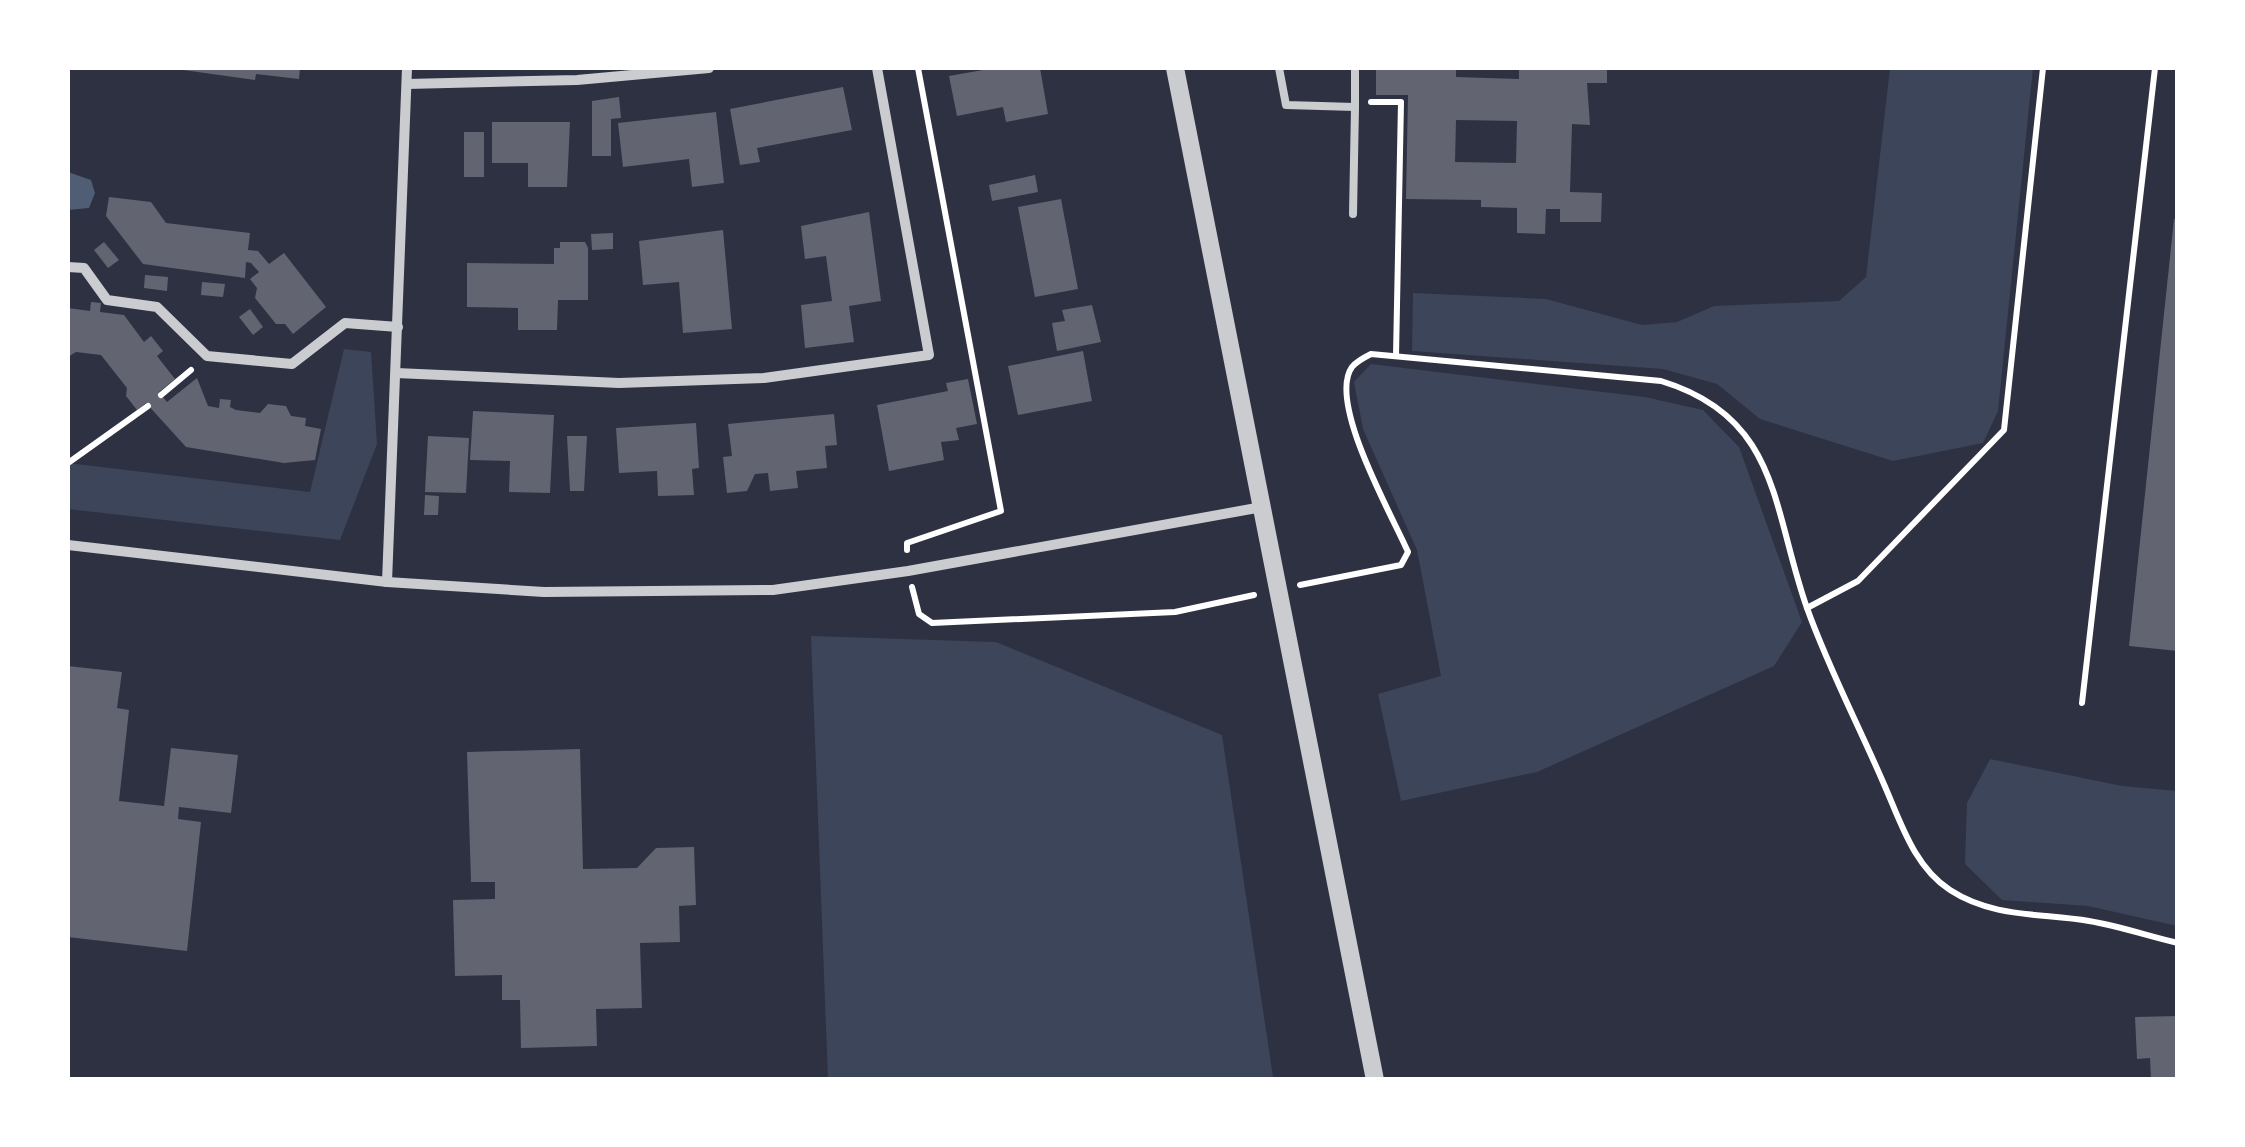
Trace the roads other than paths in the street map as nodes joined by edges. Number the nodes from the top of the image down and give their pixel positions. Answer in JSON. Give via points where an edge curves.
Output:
{"nodes":[{"id":1,"x":407,"y":68,"type":"edge"},
{"id":2,"x":710,"y":68,"type":"edge"},
{"id":3,"x":876,"y":68,"type":"edge"},
{"id":4,"x":1174,"y":68,"type":"edge"},
{"id":5,"x":1279,"y":68,"type":"edge"},
{"id":6,"x":1355,"y":68,"type":"edge"},
{"id":7,"x":408,"y":84,"type":"junction"},
{"id":8,"x":1355,"y":107,"type":"junction"},
{"id":9,"x":1354,"y":214,"type":"dead end"},
{"id":10,"x":68,"y":267,"type":"edge"},
{"id":11,"x":398,"y":327,"type":"junction"},
{"id":12,"x":396,"y":373,"type":"junction"},
{"id":13,"x":1262,"y":506,"type":"junction"},
{"id":14,"x":68,"y":545,"type":"edge"},
{"id":15,"x":387,"y":582,"type":"junction"},
{"id":16,"x":1374,"y":1080,"type":"edge"}],
"edges":[{"from":1,"to":7,"type":"street"},
{"from":2,"to":7,"type":"street"},
{"from":3,"to":12,"type":"street","via":[[928,355],[764,378],[637,382]]},
{"from":4,"to":13,"type":"street"},
{"from":5,"to":8,"type":"lane","via":[[1286,105]]},
{"from":6,"to":8,"type":"lane"},
{"from":7,"to":11,"type":"street"},
{"from":8,"to":9,"type":"lane"},
{"from":10,"to":11,"type":"street","via":[[84,268],[108,300],[157,306],[207,356],[292,364],[346,323]]},
{"from":11,"to":12,"type":"street"},
{"from":12,"to":15,"type":"street"},
{"from":13,"to":15,"type":"street","via":[[773,590],[544,592]]},
{"from":13,"to":16,"type":"street"},
{"from":14,"to":15,"type":"street"}]}
